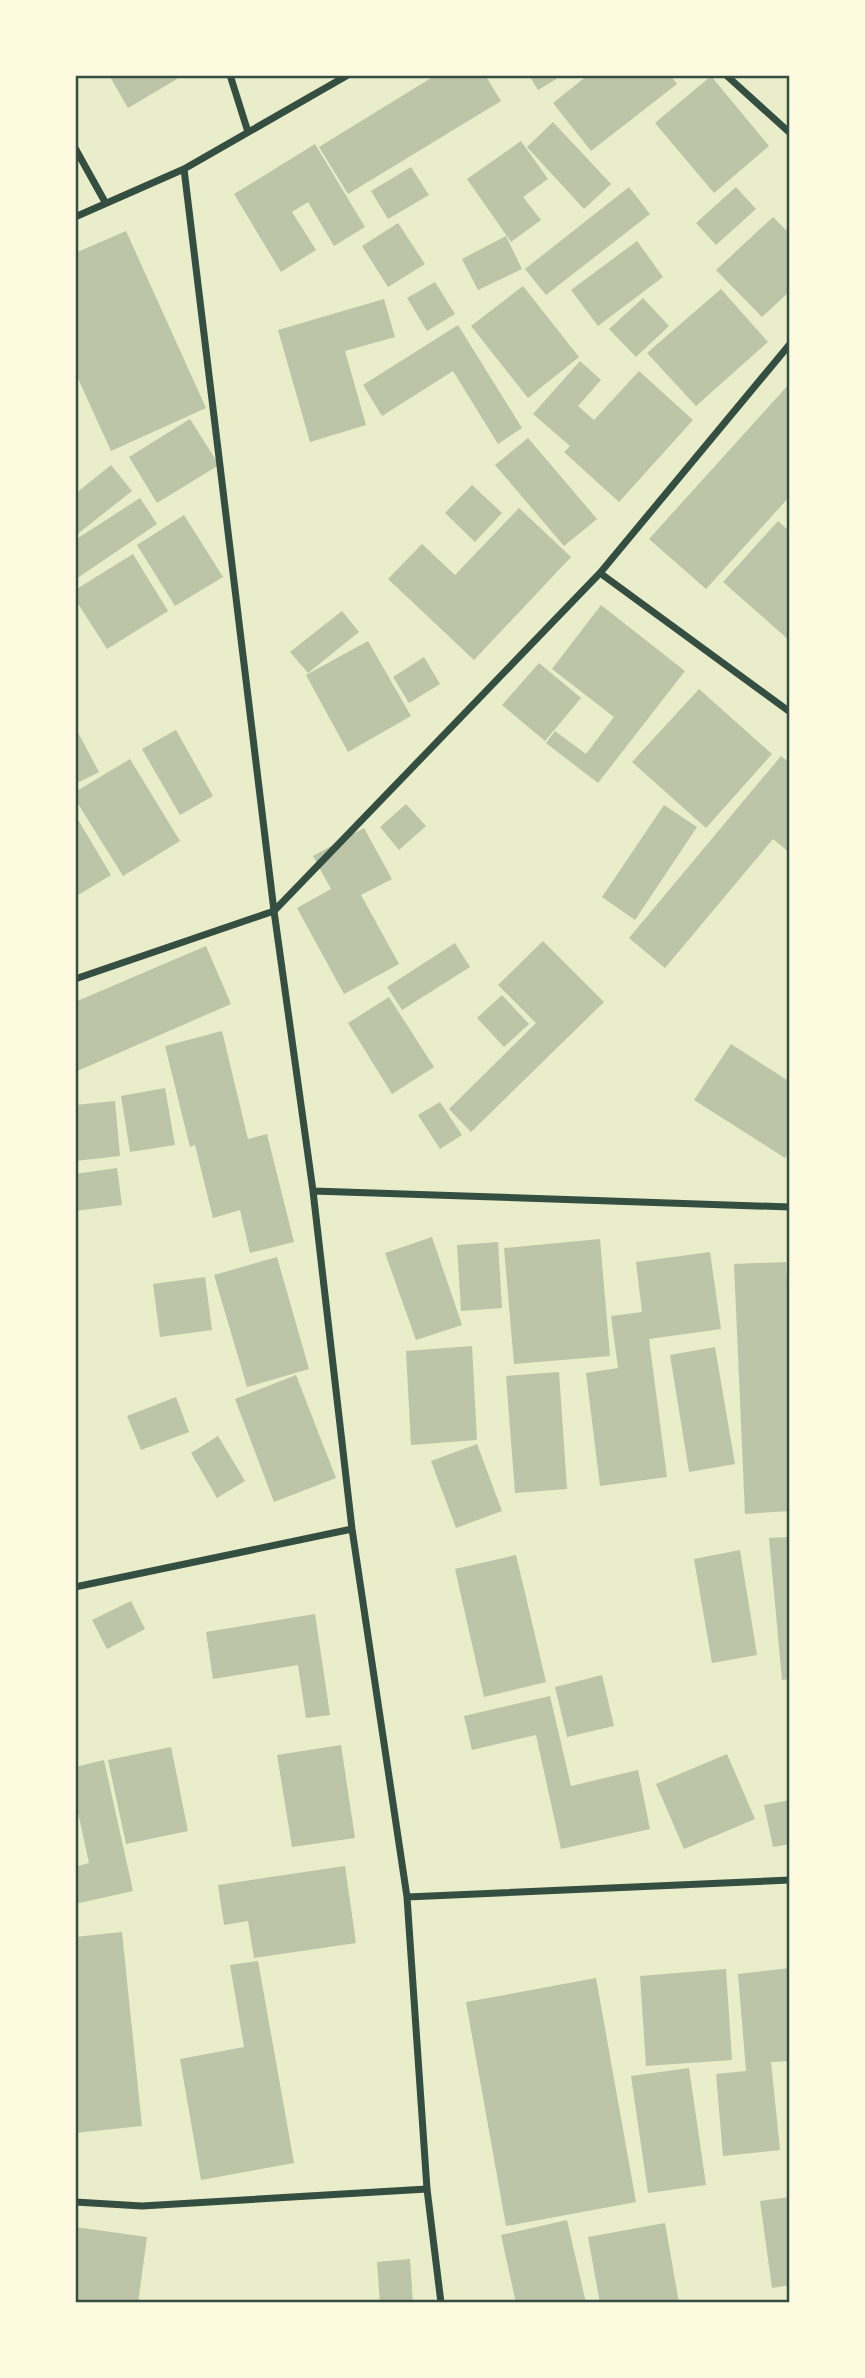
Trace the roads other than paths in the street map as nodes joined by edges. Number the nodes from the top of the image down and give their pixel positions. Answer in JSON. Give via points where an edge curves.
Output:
{"nodes":[{"id":1,"x":230,"y":75,"type":"edge"},
{"id":2,"x":348,"y":75,"type":"edge"},
{"id":3,"x":726,"y":75,"type":"edge"},
{"id":4,"x":248,"y":132,"type":"junction"},
{"id":5,"x":790,"y":133,"type":"edge"},
{"id":6,"x":75,"y":148,"type":"edge"},
{"id":7,"x":184,"y":169,"type":"junction"},
{"id":8,"x":105,"y":202,"type":"junction"},
{"id":9,"x":75,"y":217,"type":"edge"},
{"id":10,"x":790,"y":344,"type":"edge"},
{"id":11,"x":600,"y":573,"type":"junction"},
{"id":12,"x":790,"y":712,"type":"edge"},
{"id":13,"x":274,"y":911,"type":"junction"},
{"id":14,"x":75,"y":979,"type":"edge"},
{"id":15,"x":313,"y":1191,"type":"junction"},
{"id":16,"x":790,"y":1207,"type":"edge"},
{"id":17,"x":352,"y":1529,"type":"junction"},
{"id":18,"x":75,"y":1587,"type":"edge"},
{"id":19,"x":790,"y":1880,"type":"edge"},
{"id":20,"x":407,"y":1897,"type":"junction"},
{"id":21,"x":428,"y":2189,"type":"junction"},
{"id":22,"x":75,"y":2202,"type":"edge"},
{"id":23,"x":441,"y":2303,"type":"edge"}],
"edges":[{"from":1,"to":4,"type":"street"},
{"from":2,"to":4,"type":"street"},
{"from":3,"to":5,"type":"street"},
{"from":4,"to":7,"type":"street"},
{"from":6,"to":8,"type":"street"},
{"from":7,"to":8,"type":"street"},
{"from":7,"to":13,"type":"street"},
{"from":8,"to":9,"type":"street"},
{"from":10,"to":11,"type":"street"},
{"from":11,"to":12,"type":"street"},
{"from":11,"to":13,"type":"street"},
{"from":13,"to":14,"type":"street"},
{"from":13,"to":15,"type":"street"},
{"from":15,"to":16,"type":"street"},
{"from":15,"to":17,"type":"street"},
{"from":17,"to":18,"type":"street"},
{"from":17,"to":20,"type":"street"},
{"from":19,"to":20,"type":"street"},
{"from":20,"to":21,"type":"street"},
{"from":21,"to":22,"type":"street","via":[[142,2206]]},
{"from":21,"to":23,"type":"street"}]}
